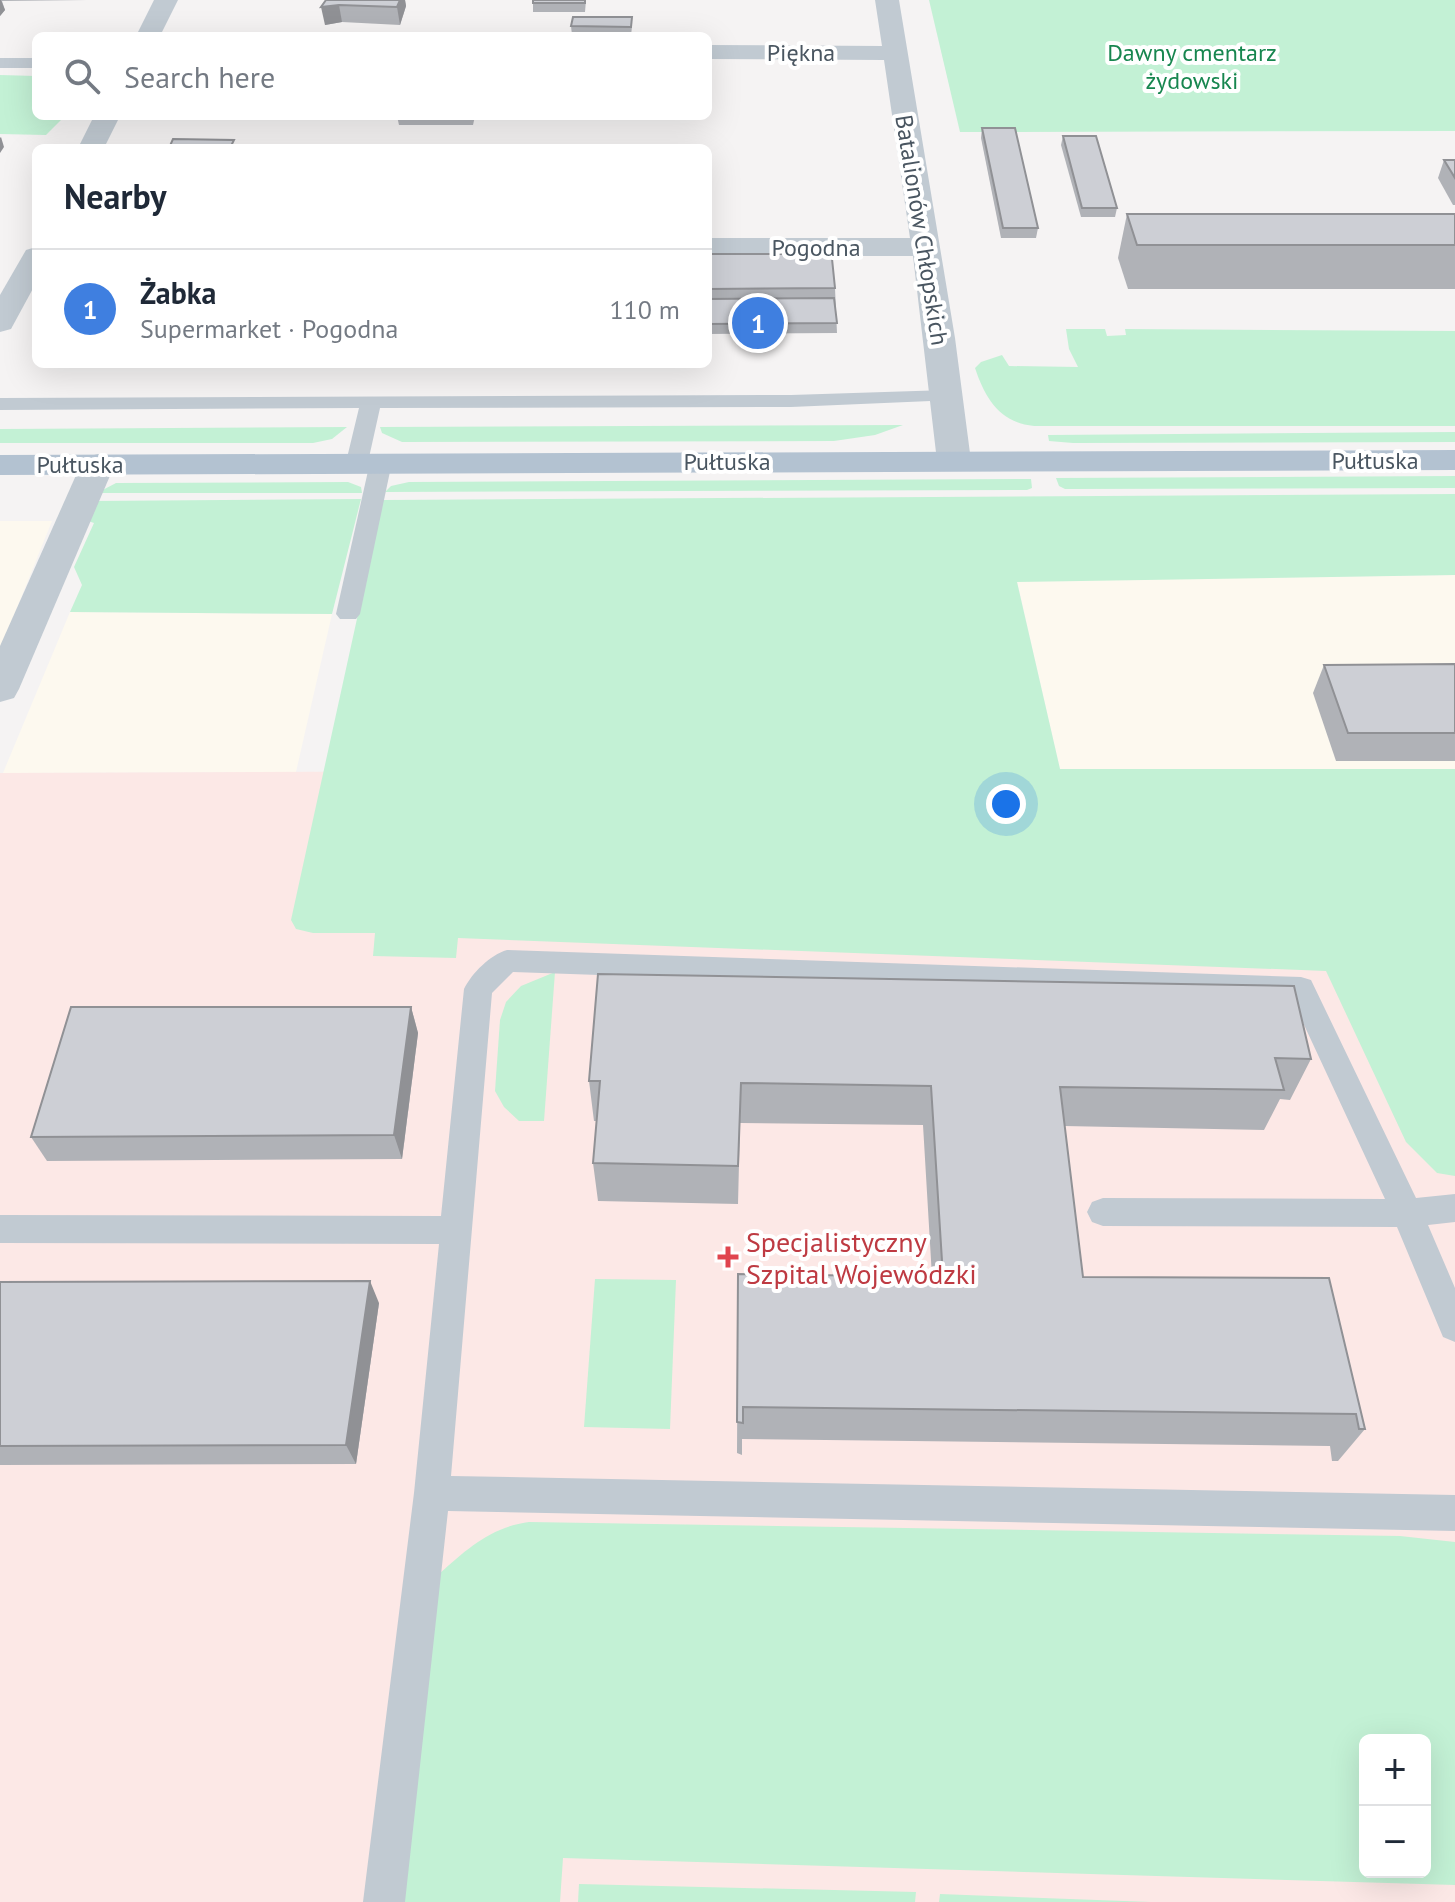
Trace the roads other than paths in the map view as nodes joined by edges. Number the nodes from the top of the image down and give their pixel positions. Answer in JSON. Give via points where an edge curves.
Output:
{"nodes":[{"id":1,"x":166,"y":0,"type":"edge"},
{"id":2,"x":887,"y":0,"type":"edge"},
{"id":3,"x":150,"y":32,"type":"edge"},
{"id":4,"x":712,"y":52,"type":"edge"},
{"id":5,"x":893,"y":53,"type":"junction"},
{"id":6,"x":0,"y":63,"type":"edge"},
{"id":7,"x":32,"y":63,"type":"edge"},
{"id":8,"x":105,"y":120,"type":"edge"},
{"id":9,"x":93,"y":144,"type":"edge"},
{"id":10,"x":712,"y":247,"type":"edge"},
{"id":11,"x":924,"y":247,"type":"junction"},
{"id":12,"x":32,"y":263,"type":"edge"},
{"id":13,"x":0,"y":323,"type":"edge"},
{"id":14,"x":947,"y":396,"type":"junction"},
{"id":15,"x":371,"y":402,"type":"junction"},
{"id":16,"x":0,"y":404,"type":"edge"},
{"id":17,"x":1455,"y":460,"type":"edge"},
{"id":18,"x":954,"y":461,"type":"junction"},
{"id":19,"x":369,"y":462,"type":"junction"},
{"id":20,"x":98,"y":464,"type":"junction"},
{"id":21,"x":0,"y":465,"type":"edge"},
{"id":22,"x":348,"y":614,"type":"dead end"},
{"id":23,"x":0,"y":689,"type":"edge"},
{"id":24,"x":1455,"y":1208,"type":"edge"},
{"id":25,"x":1103,"y":1212,"type":"dead end"},
{"id":26,"x":1407,"y":1213,"type":"junction"},
{"id":27,"x":0,"y":1229,"type":"edge"},
{"id":28,"x":456,"y":1230,"type":"junction"},
{"id":29,"x":1455,"y":1326,"type":"edge"},
{"id":30,"x":432,"y":1493,"type":"junction"},
{"id":31,"x":1455,"y":1513,"type":"edge"},
{"id":32,"x":384,"y":1902,"type":"edge"}],
"edges":[{"from":1,"to":3,"type":"street"},
{"from":2,"to":5,"type":"street","name":"Batalionów Chłopskich"},
{"from":4,"to":5,"type":"street","name":"Piękna"},
{"from":5,"to":11,"type":"street","name":"Batalionów Chłopskich"},
{"from":6,"to":7,"type":"lane"},
{"from":8,"to":9,"type":"street"},
{"from":10,"to":11,"type":"street","name":"Pogodna"},
{"from":11,"to":14,"type":"street","name":"Batalionów Chłopskich"},
{"from":12,"to":13,"type":"street"},
{"from":14,"to":15,"type":"lane"},
{"from":14,"to":18,"type":"street","name":"Batalionów Chłopskich"},
{"from":15,"to":16,"type":"lane"},
{"from":15,"to":19,"type":"lane"},
{"from":17,"to":18,"type":"main road","name":"Pułtuska"},
{"from":18,"to":19,"type":"main road","name":"Pułtuska"},
{"from":19,"to":20,"type":"main road","name":"Pułtuska"},
{"from":19,"to":22,"type":"lane"},
{"from":20,"to":21,"type":"main road","name":"Pułtuska"},
{"from":20,"to":23,"type":"street"},
{"from":24,"to":26,"type":"lane"},
{"from":25,"to":26,"type":"lane"},
{"from":26,"to":28,"type":"lane","via":[[1301,988],[507,961],[478,989]]},
{"from":26,"to":29,"type":"lane"},
{"from":27,"to":28,"type":"lane"},
{"from":28,"to":30,"type":"lane"},
{"from":30,"to":31,"type":"lane"},
{"from":30,"to":32,"type":"lane"}]}
